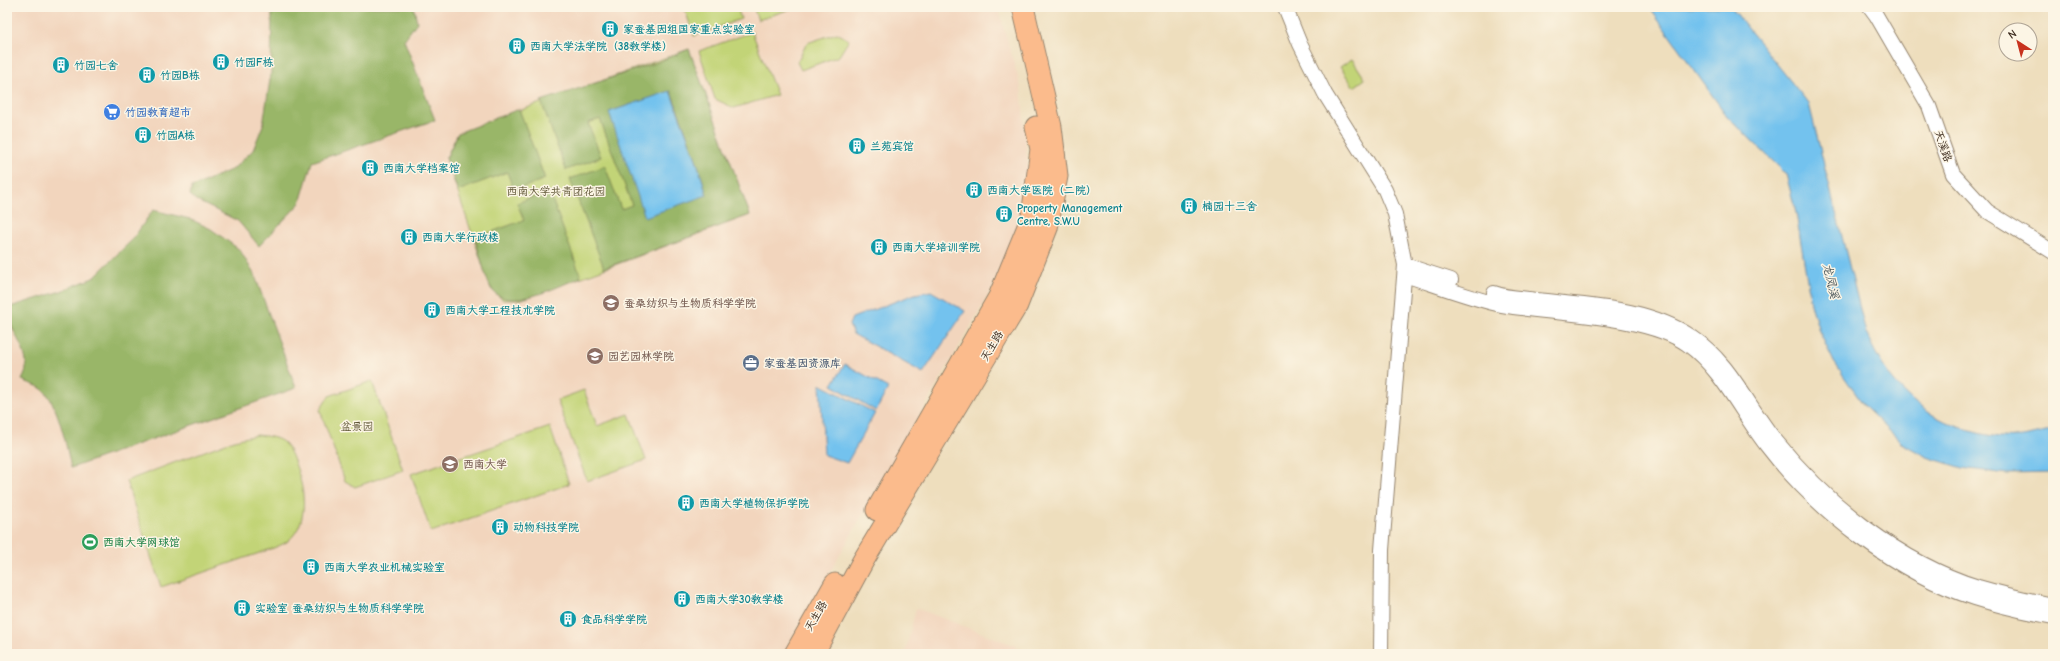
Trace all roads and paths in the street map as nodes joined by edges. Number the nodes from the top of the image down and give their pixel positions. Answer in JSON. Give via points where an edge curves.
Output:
{"nodes":[{"id":1,"x":1013,"y":7,"type":"edge"},
{"id":2,"x":1023,"y":7,"type":"edge"},
{"id":3,"x":1285,"y":7,"type":"edge"},
{"id":4,"x":1870,"y":7,"type":"edge"},
{"id":5,"x":2053,"y":252,"type":"edge"},
{"id":6,"x":1405,"y":270,"type":"junction"},
{"id":7,"x":2053,"y":605,"type":"edge"},
{"id":8,"x":2053,"y":617,"type":"edge"},
{"id":9,"x":794,"y":654,"type":"edge"},
{"id":10,"x":813,"y":654,"type":"edge"},
{"id":11,"x":1381,"y":654,"type":"edge"}],
"edges":[{"from":1,"to":9,"type":"highway","name":"天生路","via":[[1041,149],[1032,217],[999,297]]},
{"from":2,"to":10,"type":"highway","name":"天生路","via":[[1051,127],[1057,176],[1047,228],[1017,305],[863,561]]},
{"from":3,"to":6,"type":"street","via":[[1325,94],[1385,190],[1395,214]]},
{"from":4,"to":5,"type":"street","name":"天溪路","via":[[1929,106],[1953,174],[1987,212]]},
{"from":6,"to":7,"type":"street","via":[[1498,295],[1626,311],[1667,322],[1694,337],[1722,363],[1775,440],[1819,490],[1870,532],[1929,566],[1977,586]]},
{"from":6,"to":8,"type":"street","via":[[1499,304],[1625,322],[1663,331],[1687,344],[1713,368],[1767,446],[1812,498],[1866,541],[1924,577],[1974,598]]},
{"from":6,"to":11,"type":"street","via":[[1382,550]]}]}
